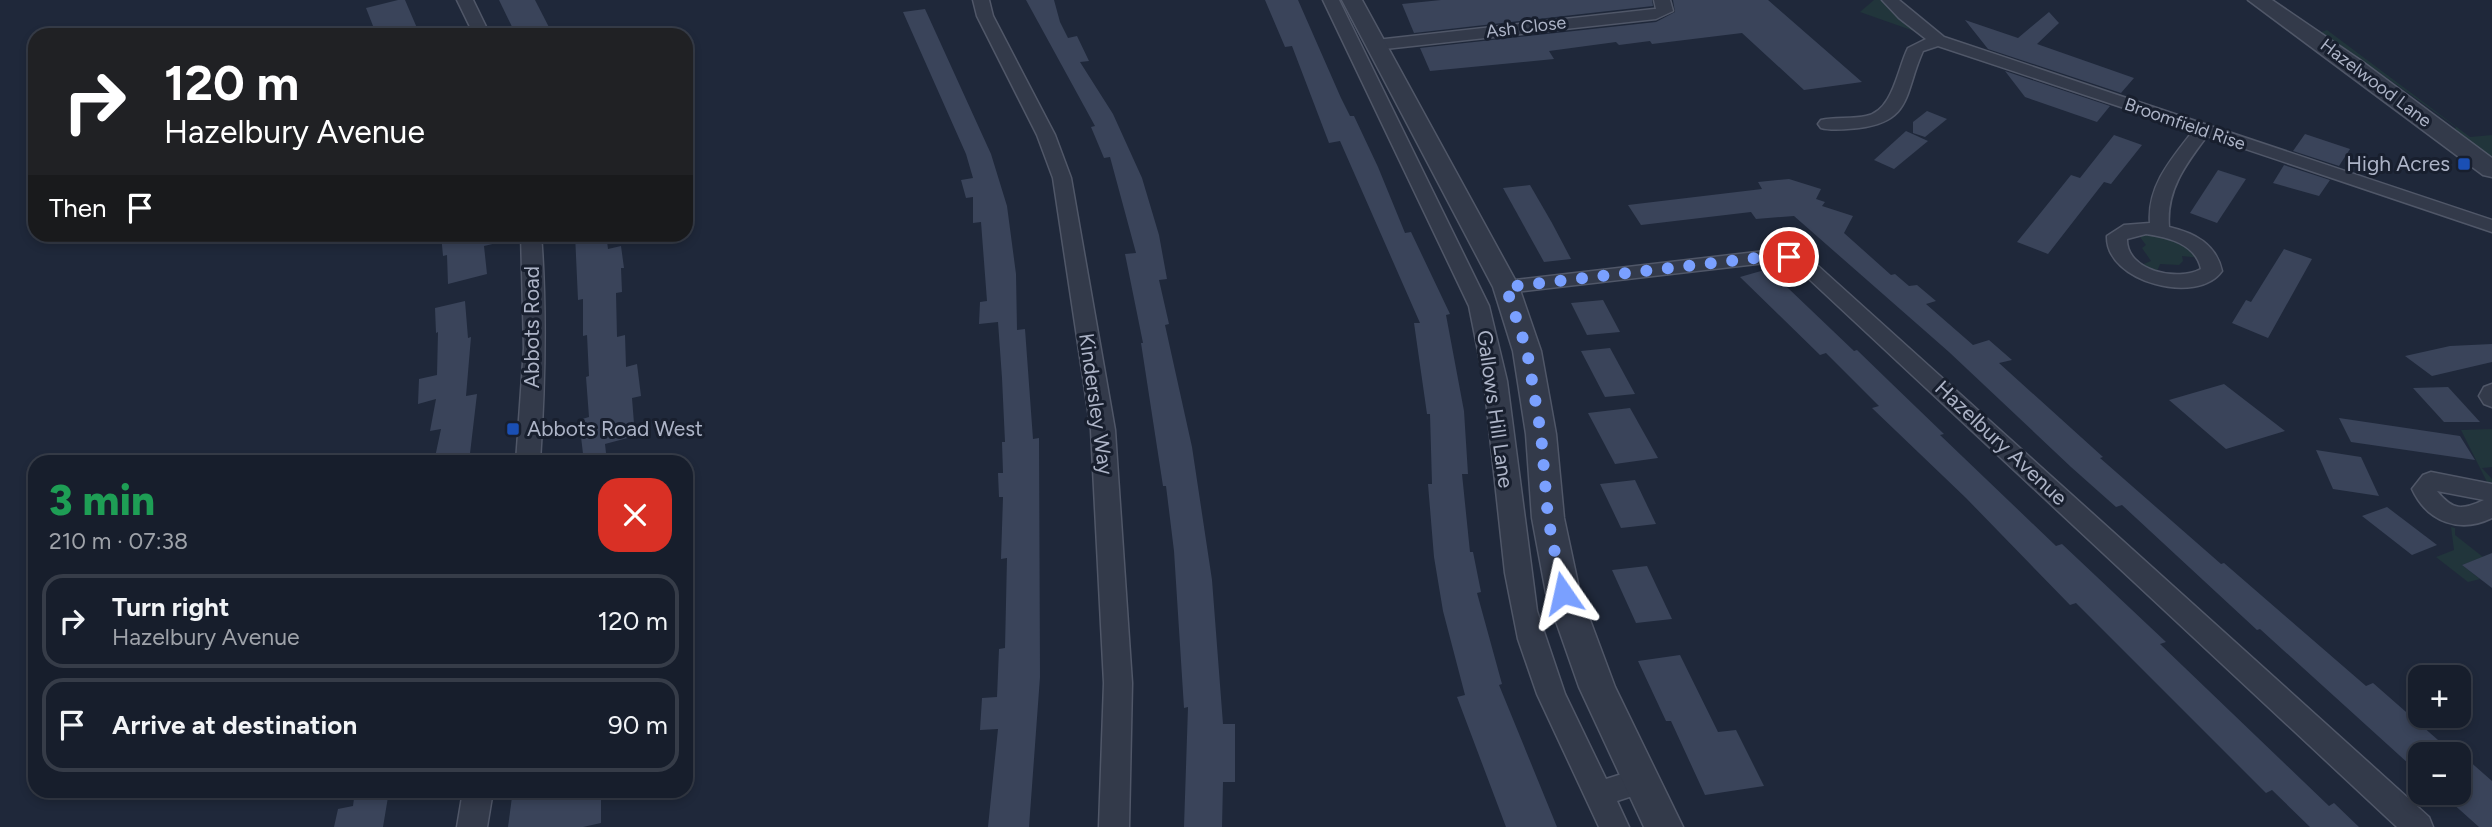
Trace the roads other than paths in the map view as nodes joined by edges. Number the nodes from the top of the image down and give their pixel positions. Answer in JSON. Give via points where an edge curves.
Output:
{"nodes":[{"id":1,"x":465,"y":0,"type":"edge"},
{"id":2,"x":981,"y":0,"type":"edge"},
{"id":3,"x":1331,"y":0,"type":"edge"},
{"id":4,"x":1352,"y":0,"type":"edge"},
{"id":5,"x":1662,"y":0,"type":"edge"},
{"id":6,"x":1891,"y":0,"type":"edge"},
{"id":7,"x":2258,"y":0,"type":"edge"},
{"id":8,"x":479,"y":28,"type":"edge"},
{"id":9,"x":1938,"y":40,"type":"junction"},
{"id":10,"x":1376,"y":45,"type":"junction"},
{"id":11,"x":1827,"y":124,"type":"dead end"},
{"id":12,"x":2203,"y":130,"type":"junction"},
{"id":13,"x":1419,"y":151,"type":"junction"},
{"id":14,"x":2492,"y":170,"type":"edge"},
{"id":15,"x":2492,"y":226,"type":"edge"},
{"id":16,"x":2160,"y":230,"type":"dead end"},
{"id":17,"x":532,"y":242,"type":"edge"},
{"id":18,"x":1506,"y":287,"type":"junction"},
{"id":19,"x":2492,"y":392,"type":"edge"},
{"id":20,"x":2492,"y":399,"type":"edge"},
{"id":21,"x":528,"y":455,"type":"edge"},
{"id":22,"x":2492,"y":493,"type":"edge"},
{"id":23,"x":2492,"y":507,"type":"edge"},
{"id":24,"x":1641,"y":781,"type":"junction"},
{"id":25,"x":1599,"y":794,"type":"junction"},
{"id":26,"x":477,"y":798,"type":"edge"},
{"id":27,"x":471,"y":827,"type":"edge"},
{"id":28,"x":1114,"y":827,"type":"edge"},
{"id":29,"x":1614,"y":827,"type":"edge"},
{"id":30,"x":1664,"y":827,"type":"edge"},
{"id":31,"x":2418,"y":827,"type":"edge"}],
"edges":[{"from":1,"to":8,"type":"street"},
{"from":2,"to":28,"type":"street","name":"Kindersley Way","via":[[1062,178],[1103,430],[1118,683]]},
{"from":3,"to":13,"type":"street","name":"Gallows Hill Lane"},
{"from":4,"to":10,"type":"street","name":"Gallows Hill Lane"},
{"from":5,"to":10,"type":"street","name":"Ash Close","via":[[1665,11],[1657,14]]},
{"from":6,"to":9,"type":"street","name":"Broomfield Rise"},
{"from":7,"to":14,"type":"street","name":"Hazelwood Lane"},
{"from":9,"to":11,"type":"street","via":[[1916,48],[1890,113],[1857,131]]},
{"from":9,"to":12,"type":"street","name":"Broomfield Rise"},
{"from":10,"to":13,"type":"street","name":"Gallows Hill Lane"},
{"from":12,"to":15,"type":"street","name":"Broomfield Rise"},
{"from":12,"to":16,"type":"street","via":[[2166,179],[2157,215]]},
{"from":13,"to":18,"type":"street","name":"Gallows Hill Lane"},
{"from":13,"to":25,"type":"street","name":"Gallows Hill Lane","via":[[1490,344],[1525,614],[1558,708]]},
{"from":17,"to":21,"type":"street","name":"Abbots Road","via":[[535,346]]},
{"from":18,"to":24,"type":"street","name":"Gallows Hill Lane","via":[[1527,351],[1541,434],[1548,518],[1563,593],[1597,687]]},
{"from":18,"to":31,"type":"street","name":"Hazelbury Avenue","via":[[1774,256],[1800,260]]},
{"from":19,"to":20,"type":"street"},
{"from":22,"to":23,"type":"street","via":[[2431,481],[2424,489],[2432,503],[2460,516],[2470,517]]},
{"from":24,"to":25,"type":"street"},
{"from":24,"to":30,"type":"street","name":"Gallows Hill Lane"},
{"from":25,"to":29,"type":"street","name":"Gallows Hill Lane"},
{"from":26,"to":27,"type":"street"}]}
